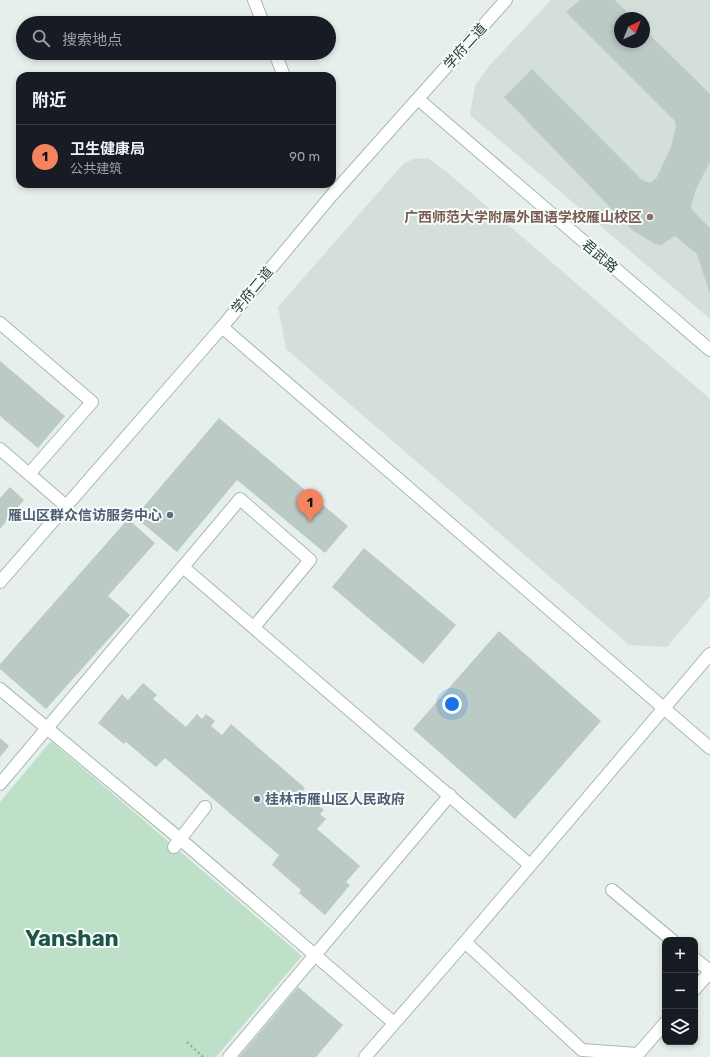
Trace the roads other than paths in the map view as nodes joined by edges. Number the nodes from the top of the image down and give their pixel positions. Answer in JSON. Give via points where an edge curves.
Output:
{"nodes":[{"id":1,"x":254,"y":0,"type":"edge"},
{"id":2,"x":506,"y":0,"type":"edge"},
{"id":3,"x":260,"y":16,"type":"edge"},
{"id":4,"x":278,"y":60,"type":"edge"},
{"id":5,"x":282,"y":72,"type":"edge"},
{"id":6,"x":418,"y":99,"type":"junction"},
{"id":7,"x":328,"y":188,"type":"edge"},
{"id":8,"x":331,"y":196,"type":"junction"},
{"id":9,"x":0,"y":323,"type":"edge"},
{"id":10,"x":222,"y":327,"type":"junction"},
{"id":11,"x":710,"y":350,"type":"edge"},
{"id":12,"x":0,"y":449,"type":"edge"},
{"id":13,"x":29,"y":474,"type":"junction"},
{"id":14,"x":66,"y":506,"type":"junction"},
{"id":15,"x":183,"y":567,"type":"junction"},
{"id":16,"x":0,"y":582,"type":"edge"},
{"id":17,"x":254,"y":627,"type":"junction"},
{"id":18,"x":710,"y":654,"type":"edge"},
{"id":19,"x":0,"y":689,"type":"edge"},
{"id":20,"x":664,"y":708,"type":"junction"},
{"id":21,"x":47,"y":728,"type":"junction"},
{"id":22,"x":710,"y":748,"type":"edge"},
{"id":23,"x":0,"y":784,"type":"edge"},
{"id":24,"x":450,"y":795,"type":"junction"},
{"id":25,"x":206,"y":807,"type":"dead end"},
{"id":26,"x":177,"y":842,"type":"junction"},
{"id":27,"x":530,"y":865,"type":"junction"},
{"id":28,"x":612,"y":890,"type":"dead end"},
{"id":29,"x":668,"y":937,"type":"edge"},
{"id":30,"x":465,"y":942,"type":"junction"},
{"id":31,"x":315,"y":955,"type":"junction"},
{"id":32,"x":698,"y":962,"type":"edge"},
{"id":33,"x":710,"y":972,"type":"edge"},
{"id":34,"x":698,"y":986,"type":"edge"},
{"id":35,"x":394,"y":1023,"type":"junction"},
{"id":36,"x":662,"y":1026,"type":"edge"},
{"id":37,"x":228,"y":1057,"type":"edge"},
{"id":38,"x":365,"y":1057,"type":"edge"}],
"edges":[{"from":1,"to":3,"type":"street"},
{"from":2,"to":6,"type":"street","name":"学府二道"},
{"from":4,"to":5,"type":"street"},
{"from":6,"to":8,"type":"street","name":"学府二道"},
{"from":6,"to":11,"type":"street","name":"君武路"},
{"from":7,"to":8,"type":"street"},
{"from":8,"to":10,"type":"street","name":"学府二道"},
{"from":9,"to":13,"type":"street","via":[[92,402]]},
{"from":10,"to":14,"type":"street","name":"学府二道"},
{"from":10,"to":20,"type":"street"},
{"from":12,"to":13,"type":"street"},
{"from":13,"to":14,"type":"street"},
{"from":14,"to":16,"type":"street","name":"学府二道"},
{"from":15,"to":17,"type":"street"},
{"from":15,"to":17,"type":"street","via":[[240,499],[310,560]]},
{"from":15,"to":21,"type":"street"},
{"from":17,"to":24,"type":"street"},
{"from":18,"to":20,"type":"street"},
{"from":19,"to":21,"type":"street"},
{"from":20,"to":22,"type":"street"},
{"from":20,"to":27,"type":"street"},
{"from":21,"to":23,"type":"street"},
{"from":21,"to":26,"type":"street"},
{"from":24,"to":27,"type":"street"},
{"from":24,"to":31,"type":"street"},
{"from":25,"to":26,"type":"street"},
{"from":26,"to":31,"type":"street"},
{"from":27,"to":30,"type":"street"},
{"from":28,"to":29,"type":"street"},
{"from":30,"to":35,"type":"street"},
{"from":30,"to":36,"type":"street","via":[[582,1050],[638,1054]]},
{"from":31,"to":35,"type":"street"},
{"from":31,"to":37,"type":"street"},
{"from":32,"to":33,"type":"street"},
{"from":33,"to":34,"type":"street"},
{"from":35,"to":38,"type":"street"}]}
